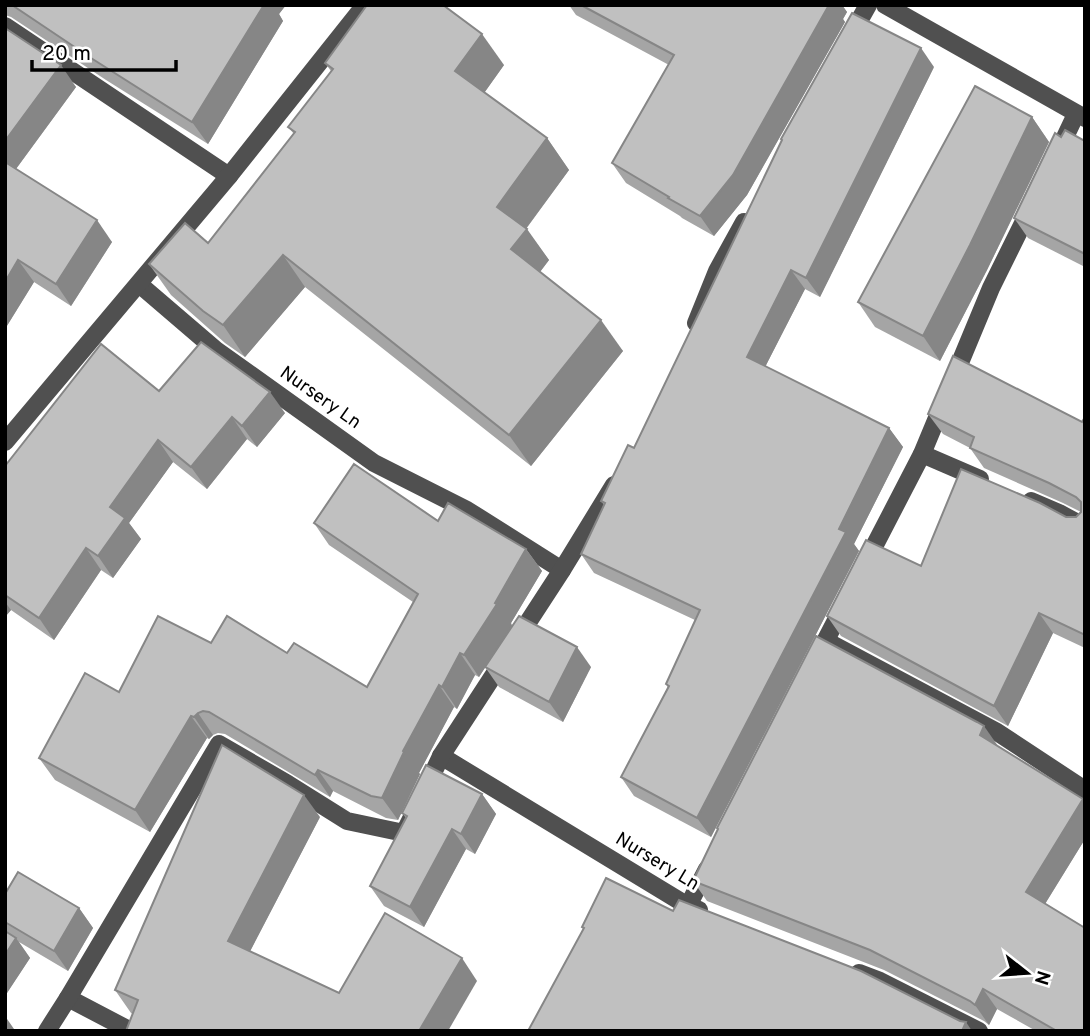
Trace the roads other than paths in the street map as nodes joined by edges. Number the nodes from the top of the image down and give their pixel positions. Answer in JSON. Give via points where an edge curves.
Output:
{"nodes":[{"id":1,"x":365,"y":5,"type":"edge"},
{"id":2,"x":868,"y":5,"type":"edge"},
{"id":3,"x":886,"y":5,"type":"edge"},
{"id":4,"x":5,"y":26,"type":"edge"},
{"id":5,"x":842,"y":50,"type":"edge"},
{"id":6,"x":1081,"y":116,"type":"edge"},
{"id":7,"x":1052,"y":164,"type":"edge"},
{"id":8,"x":229,"y":176,"type":"junction"},
{"id":9,"x":1040,"y":189,"type":"edge"},
{"id":10,"x":750,"y":212,"type":"edge"},
{"id":11,"x":139,"y":284,"type":"junction"},
{"id":12,"x":691,"y":334,"type":"edge"},
{"id":13,"x":5,"y":442,"type":"edge"},
{"id":14,"x":922,"y":454,"type":"junction"},
{"id":15,"x":626,"y":467,"type":"edge"},
{"id":16,"x":1085,"y":527,"type":"edge"},
{"id":17,"x":562,"y":570,"type":"junction"},
{"id":18,"x":826,"y":641,"type":"junction"},
{"id":19,"x":807,"y":677,"type":"edge"},
{"id":20,"x":441,"y":756,"type":"junction"},
{"id":21,"x":1085,"y":790,"type":"edge"},
{"id":22,"x":713,"y":858,"type":"edge"},
{"id":23,"x":688,"y":906,"type":"junction"},
{"id":24,"x":714,"y":916,"type":"edge"},
{"id":25,"x":842,"y":967,"type":"edge"},
{"id":26,"x":68,"y":998,"type":"junction"},
{"id":27,"x":47,"y":1031,"type":"edge"},
{"id":28,"x":131,"y":1031,"type":"edge"},
{"id":29,"x":979,"y":1031,"type":"edge"}],
"edges":[{"from":1,"to":8,"type":"street"},
{"from":2,"to":5,"type":"street"},
{"from":3,"to":6,"type":"street"},
{"from":4,"to":8,"type":"street"},
{"from":6,"to":7,"type":"street"},
{"from":8,"to":11,"type":"street"},
{"from":9,"to":14,"type":"street","via":[[991,288]]},
{"from":10,"to":12,"type":"street","via":[[717,271]]},
{"from":11,"to":13,"type":"street"},
{"from":11,"to":17,"type":"street","name":"Nursery Ln","via":[[216,350],[374,463],[467,510]]},
{"from":14,"to":16,"type":"street"},
{"from":14,"to":18,"type":"street"},
{"from":15,"to":17,"type":"street"},
{"from":17,"to":20,"type":"street"},
{"from":18,"to":19,"type":"street"},
{"from":18,"to":21,"type":"street","via":[[997,732]]},
{"from":20,"to":23,"type":"street","name":"Nursery Ln"},
{"from":20,"to":26,"type":"street","via":[[404,833],[347,821],[219,744]]},
{"from":22,"to":23,"type":"street"},
{"from":23,"to":24,"type":"street","name":"Nursery Ln"},
{"from":25,"to":29,"type":"street"},
{"from":26,"to":27,"type":"street"},
{"from":26,"to":28,"type":"street"}]}
